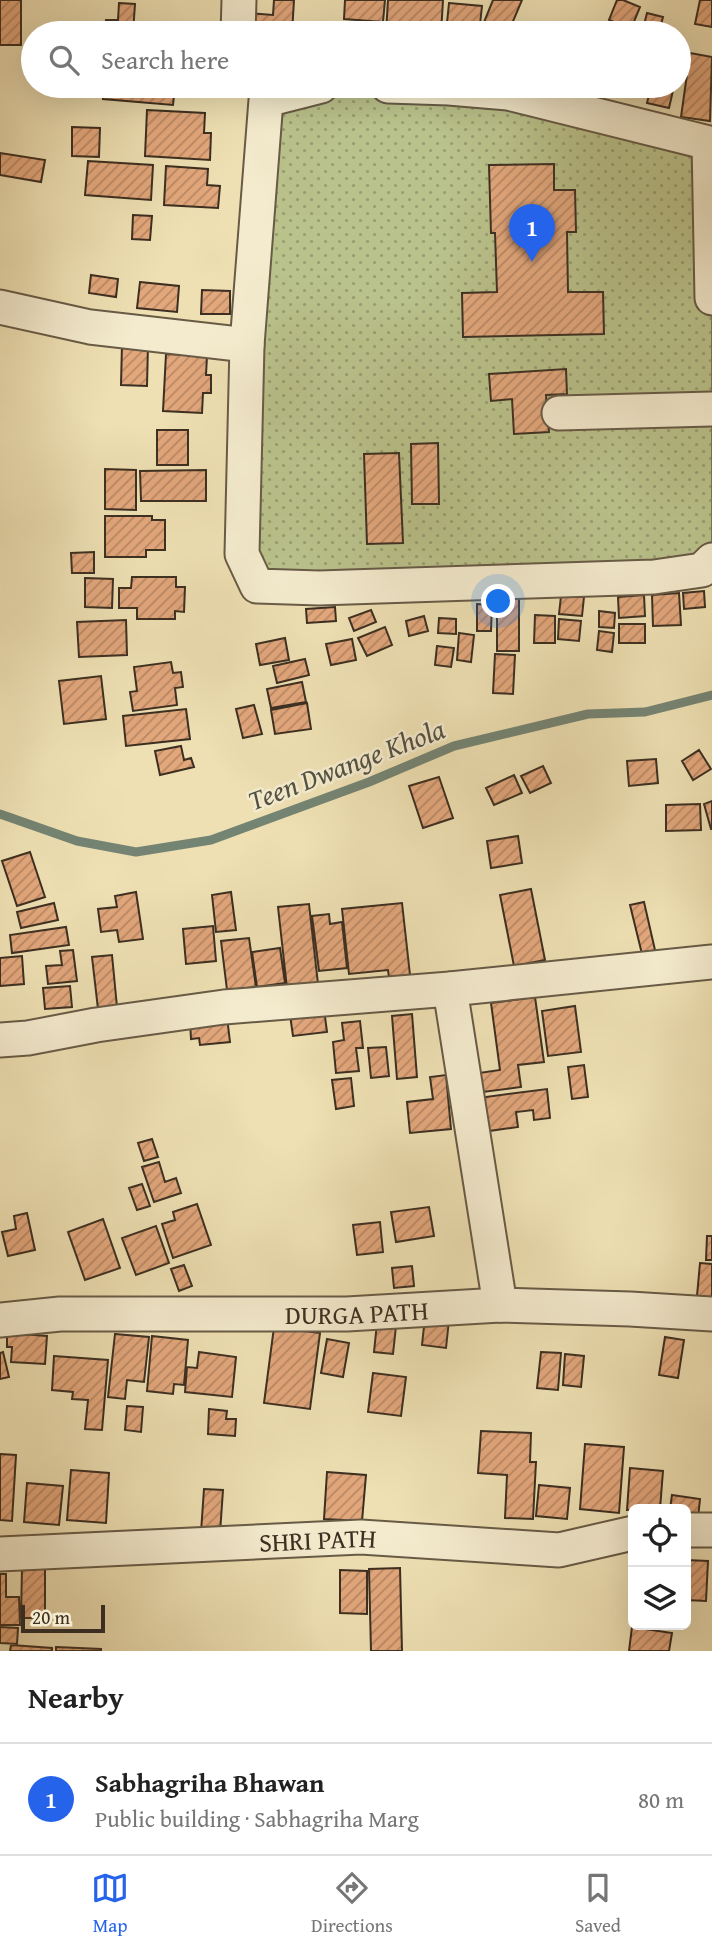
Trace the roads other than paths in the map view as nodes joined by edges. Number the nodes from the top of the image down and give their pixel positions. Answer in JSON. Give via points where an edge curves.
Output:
{"nodes":[{"id":1,"x":239,"y":0,"type":"edge"},
{"id":2,"x":238,"y":21,"type":"edge"},
{"id":3,"x":261,"y":98,"type":"edge"},
{"id":4,"x":528,"y":98,"type":"edge"},
{"id":5,"x":711,"y":143,"type":"edge"},
{"id":6,"x":712,"y":298,"type":"edge"},
{"id":7,"x":0,"y":307,"type":"edge"},
{"id":8,"x":247,"y":345,"type":"junction"},
{"id":9,"x":712,"y":409,"type":"edge"},
{"id":10,"x":559,"y":413,"type":"dead end"},
{"id":11,"x":712,"y":560,"type":"edge"},
{"id":12,"x":712,"y":962,"type":"edge"},
{"id":13,"x":450,"y":989,"type":"junction"},
{"id":14,"x":0,"y":1040,"type":"edge"},
{"id":15,"x":500,"y":1306,"type":"junction"},
{"id":16,"x":712,"y":1314,"type":"edge"},
{"id":17,"x":0,"y":1320,"type":"edge"},
{"id":18,"x":691,"y":1530,"type":"edge"},
{"id":19,"x":712,"y":1530,"type":"edge"},
{"id":20,"x":628,"y":1533,"type":"edge"},
{"id":21,"x":0,"y":1554,"type":"edge"}],
"edges":[{"from":1,"to":2,"type":"street"},
{"from":3,"to":8,"type":"street"},
{"from":4,"to":5,"type":"street"},
{"from":5,"to":6,"type":"street"},
{"from":7,"to":8,"type":"street","via":[[90,327]]},
{"from":8,"to":11,"type":"street","via":[[242,554],[257,586],[654,577],[702,570]]},
{"from":9,"to":10,"type":"street"},
{"from":12,"to":13,"type":"street"},
{"from":13,"to":14,"type":"street","via":[[224,1007]]},
{"from":13,"to":15,"type":"street"},
{"from":15,"to":16,"type":"street","name":"DURGA PATH"},
{"from":15,"to":17,"type":"street","name":"DURGA PATH","via":[[347,1314],[60,1314]]},
{"from":18,"to":19,"type":"street"},
{"from":20,"to":21,"type":"street","name":"SHRI PATH","via":[[559,1550],[360,1537]]}]}
